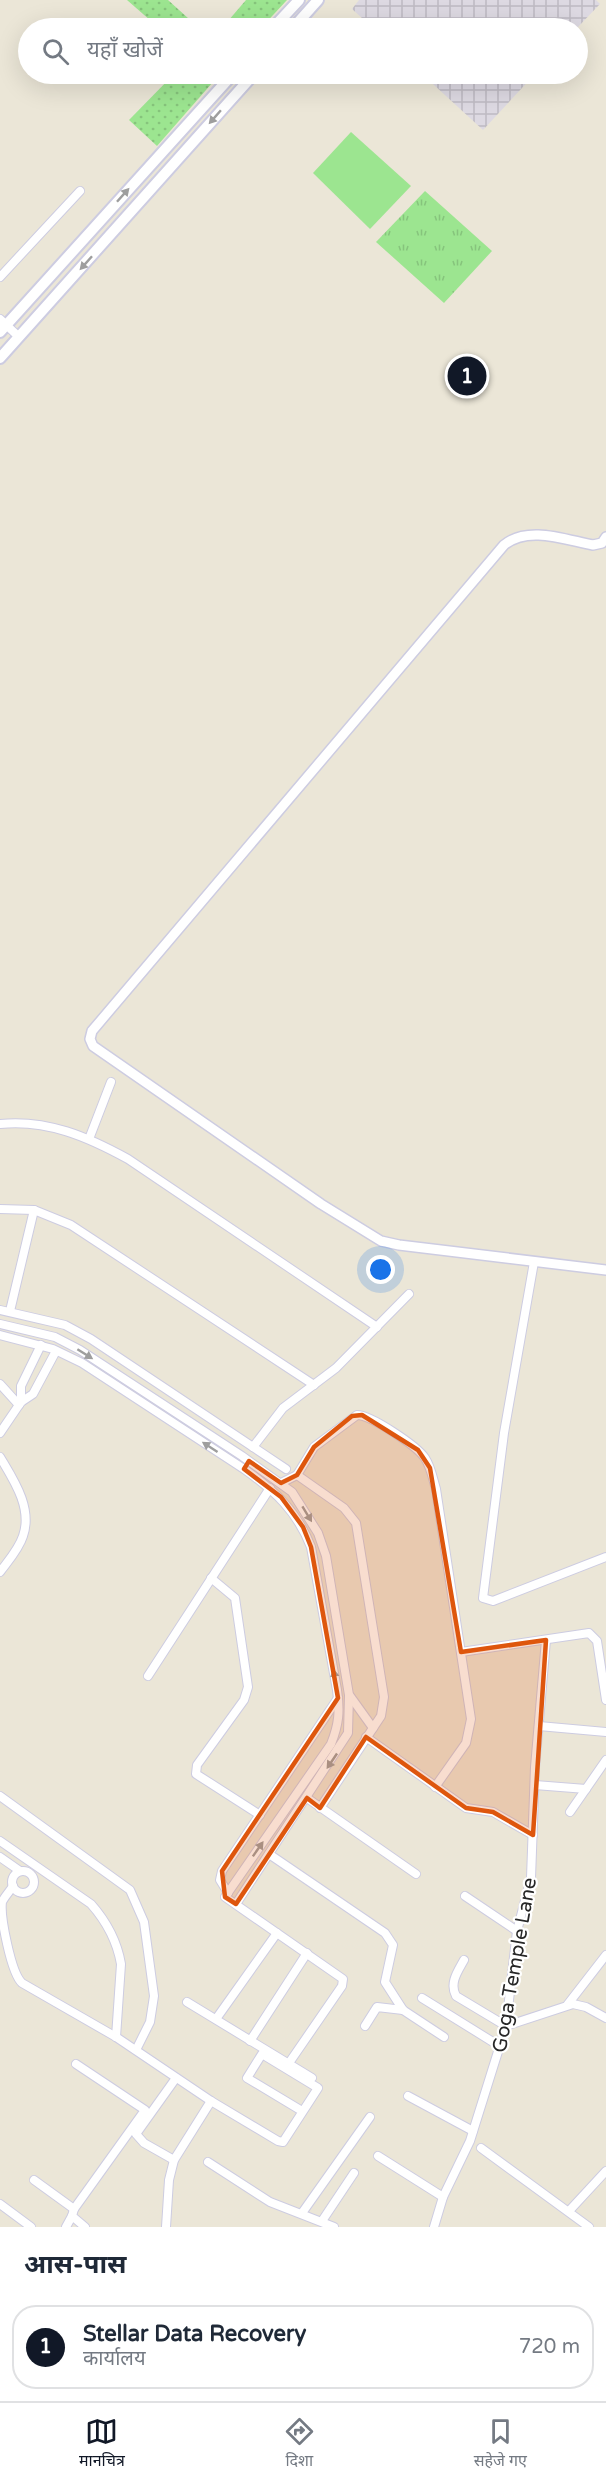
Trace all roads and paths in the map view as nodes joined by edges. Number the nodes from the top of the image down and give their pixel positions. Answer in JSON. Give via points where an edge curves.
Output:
{"nodes":[{"id":1,"x":299,"y":0,"type":"edge"},
{"id":2,"x":318,"y":0,"type":"edge"},
{"id":3,"x":282,"y":18,"type":"edge"},
{"id":4,"x":302,"y":18,"type":"edge"},
{"id":5,"x":223,"y":84,"type":"edge"},
{"id":6,"x":245,"y":84,"type":"edge"},
{"id":7,"x":80,"y":191,"type":"dead end"},
{"id":8,"x":0,"y":277,"type":"edge"},
{"id":9,"x":2,"y":325,"type":"edge"},
{"id":10,"x":19,"y":336,"type":"junction"},
{"id":11,"x":0,"y":358,"type":"edge"},
{"id":12,"x":606,"y":537,"type":"edge"},
{"id":13,"x":111,"y":1082,"type":"dead end"},
{"id":14,"x":0,"y":1124,"type":"edge"},
{"id":15,"x":89,"y":1139,"type":"junction"},
{"id":16,"x":0,"y":1209,"type":"edge"},
{"id":17,"x":34,"y":1210,"type":"junction"},
{"id":18,"x":534,"y":1262,"type":"junction"},
{"id":19,"x":606,"y":1270,"type":"edge"},
{"id":20,"x":409,"y":1293,"type":"dead end"},
{"id":21,"x":8,"y":1311,"type":"edge"},
{"id":22,"x":5,"y":1324,"type":"edge"},
{"id":23,"x":377,"y":1327,"type":"junction"},
{"id":24,"x":3,"y":1335,"type":"edge"},
{"id":25,"x":55,"y":1337,"type":"junction"},
{"id":26,"x":49,"y":1348,"type":"junction"},
{"id":27,"x":0,"y":1384,"type":"edge"},
{"id":28,"x":314,"y":1385,"type":"junction"},
{"id":29,"x":20,"y":1404,"type":"junction"},
{"id":30,"x":0,"y":1433,"type":"edge"},
{"id":31,"x":253,"y":1447,"type":"junction"},
{"id":32,"x":0,"y":1457,"type":"edge"},
{"id":33,"x":246,"y":1458,"type":"junction"},
{"id":34,"x":240,"y":1467,"type":"junction"},
{"id":35,"x":286,"y":1469,"type":"dead end"},
{"id":36,"x":297,"y":1475,"type":"junction"},
{"id":37,"x":281,"y":1483,"type":"junction"},
{"id":38,"x":270,"y":1488,"type":"junction"},
{"id":39,"x":606,"y":1557,"type":"edge"},
{"id":40,"x":0,"y":1572,"type":"edge"},
{"id":41,"x":211,"y":1578,"type":"junction"},
{"id":42,"x":546,"y":1640,"type":"junction"},
{"id":43,"x":461,"y":1652,"type":"junction"},
{"id":44,"x":148,"y":1676,"type":"dead end"},
{"id":45,"x":349,"y":1695,"type":"junction"},
{"id":46,"x":338,"y":1698,"type":"junction"},
{"id":47,"x":606,"y":1700,"type":"edge"},
{"id":48,"x":538,"y":1726,"type":"junction"},
{"id":49,"x":373,"y":1728,"type":"junction"},
{"id":50,"x":606,"y":1732,"type":"edge"},
{"id":51,"x":366,"y":1737,"type":"junction"},
{"id":52,"x":606,"y":1760,"type":"edge"},
{"id":53,"x":534,"y":1785,"type":"junction"},
{"id":54,"x":435,"y":1787,"type":"junction"},
{"id":55,"x":586,"y":1789,"type":"junction"},
{"id":56,"x":0,"y":1796,"type":"edge"},
{"id":57,"x":307,"y":1798,"type":"junction"},
{"id":58,"x":320,"y":1808,"type":"junction"},
{"id":59,"x":570,"y":1812,"type":"dead end"},
{"id":60,"x":261,"y":1815,"type":"junction"},
{"id":61,"x":533,"y":1835,"type":"junction"},
{"id":62,"x":0,"y":1840,"type":"edge"},
{"id":63,"x":269,"y":1854,"type":"junction"},
{"id":64,"x":0,"y":1857,"type":"edge"},
{"id":65,"x":20,"y":1871,"type":"junction"},
{"id":66,"x":416,"y":1874,"type":"dead end"},
{"id":67,"x":13,"y":1886,"type":"junction"},
{"id":68,"x":227,"y":1895,"type":"junction"},
{"id":69,"x":465,"y":1896,"type":"dead end"},
{"id":70,"x":236,"y":1904,"type":"junction"},
{"id":71,"x":517,"y":1931,"type":"junction"},
{"id":72,"x":277,"y":1933,"type":"junction"},
{"id":73,"x":307,"y":1953,"type":"junction"},
{"id":74,"x":606,"y":1955,"type":"edge"},
{"id":75,"x":464,"y":1960,"type":"dead end"},
{"id":76,"x":422,"y":1998,"type":"dead end"},
{"id":77,"x":187,"y":2001,"type":"dead end"},
{"id":78,"x":568,"y":2004,"type":"junction"},
{"id":79,"x":403,"y":2010,"type":"junction"},
{"id":80,"x":606,"y":2018,"type":"edge"},
{"id":81,"x":216,"y":2019,"type":"junction"},
{"id":82,"x":365,"y":2026,"type":"dead end"},
{"id":83,"x":506,"y":2026,"type":"junction"},
{"id":84,"x":116,"y":2037,"type":"junction"},
{"id":85,"x":444,"y":2037,"type":"dead end"},
{"id":86,"x":250,"y":2041,"type":"junction"},
{"id":87,"x":501,"y":2047,"type":"junction"},
{"id":88,"x":136,"y":2050,"type":"junction"},
{"id":89,"x":289,"y":2063,"type":"junction"},
{"id":90,"x":76,"y":2064,"type":"dead end"},
{"id":91,"x":176,"y":2078,"type":"junction"},
{"id":92,"x":312,"y":2078,"type":"dead end"},
{"id":93,"x":408,"y":2096,"type":"dead end"},
{"id":94,"x":210,"y":2101,"type":"junction"},
{"id":95,"x":302,"y":2111,"type":"junction"},
{"id":96,"x":370,"y":2117,"type":"dead end"},
{"id":97,"x":473,"y":2132,"type":"junction"},
{"id":98,"x":481,"y":2148,"type":"dead end"},
{"id":99,"x":378,"y":2156,"type":"dead end"},
{"id":100,"x":174,"y":2160,"type":"junction"},
{"id":101,"x":208,"y":2162,"type":"dead end"},
{"id":102,"x":606,"y":2171,"type":"edge"},
{"id":103,"x":354,"y":2173,"type":"dead end"},
{"id":104,"x":34,"y":2180,"type":"dead end"},
{"id":105,"x":443,"y":2197,"type":"junction"},
{"id":106,"x":0,"y":2204,"type":"edge"},
{"id":107,"x":569,"y":2211,"type":"junction"},
{"id":108,"x":73,"y":2212,"type":"junction"},
{"id":109,"x":302,"y":2213,"type":"junction"},
{"id":110,"x":322,"y":2221,"type":"junction"},
{"id":111,"x":31,"y":2227,"type":"edge"},
{"id":112,"x":66,"y":2227,"type":"edge"},
{"id":113,"x":84,"y":2227,"type":"edge"},
{"id":114,"x":166,"y":2227,"type":"edge"},
{"id":115,"x":334,"y":2227,"type":"edge"},
{"id":116,"x":435,"y":2227,"type":"edge"},
{"id":117,"x":589,"y":2227,"type":"edge"}],
"edges":[{"from":1,"to":3,"type":"main road"},
{"from":2,"to":4,"type":"main road"},
{"from":9,"to":5,"type":"main road","one_way":true},
{"from":6,"to":10,"type":"main road","one_way":true},
{"from":7,"to":8,"type":"street"},
{"from":9,"to":10,"type":"street"},
{"from":10,"to":11,"type":"main road"},
{"from":12,"to":18,"type":"street","via":[[602,543],[593,545],[529,535],[504,545],[90,1035],[93,1046],[321,1204],[381,1241]]},
{"from":13,"to":15,"type":"street"},
{"from":14,"to":15,"type":"street","via":[[40,1124]]},
{"from":15,"to":23,"type":"street","via":[[128,1159]]},
{"from":16,"to":17,"type":"street"},
{"from":17,"to":21,"type":"street"},
{"from":17,"to":28,"type":"street","via":[[71,1225]]},
{"from":18,"to":19,"type":"street"},
{"from":18,"to":39,"type":"street","via":[[504,1433],[483,1598],[493,1601]]},
{"from":20,"to":23,"type":"street"},
{"from":21,"to":22,"type":"street"},
{"from":21,"to":31,"type":"street","via":[[65,1325],[91,1338]]},
{"from":22,"to":24,"type":"street"},
{"from":22,"to":25,"type":"street"},
{"from":23,"to":28,"type":"street"},
{"from":24,"to":26,"type":"street"},
{"from":25,"to":26,"type":"street"},
{"from":25,"to":33,"type":"street","one_way":true},
{"from":26,"to":29,"type":"street","via":[[33,1394]]},
{"from":26,"to":29,"type":"street","via":[[19,1391]]},
{"from":34,"to":26,"type":"street","one_way":true,"via":[[103,1376]]},
{"from":27,"to":29,"type":"street"},
{"from":28,"to":31,"type":"street","via":[[283,1408]]},
{"from":29,"to":30,"type":"street"},
{"from":31,"to":33,"type":"street"},
{"from":31,"to":35,"type":"street"},
{"from":32,"to":40,"type":"street","via":[[21,1494],[25,1529]]},
{"from":33,"to":34,"type":"street"},
{"from":33,"to":37,"type":"street"},
{"from":34,"to":38,"type":"street"},
{"from":36,"to":37,"type":"street"},
{"from":36,"to":43,"type":"street","via":[[314,1447],[357,1415],[367,1417],[418,1450],[436,1489]]},
{"from":36,"to":49,"type":"street","via":[[344,1508],[356,1523],[384,1697],[383,1710]]},
{"from":37,"to":45,"type":"street","one_way":true,"via":[[305,1510],[326,1556]]},
{"from":38,"to":41,"type":"street"},
{"from":46,"to":38,"type":"street","one_way":true,"via":[[311,1547],[291,1508]]},
{"from":41,"to":44,"type":"street"},
{"from":41,"to":60,"type":"street","via":[[235,1598],[248,1687],[244,1700],[197,1765],[196,1774]]},
{"from":42,"to":43,"type":"street"},
{"from":42,"to":47,"type":"street","via":[[589,1633],[595,1636]]},
{"from":42,"to":48,"type":"street","name":"Goga Temple Lane"},
{"from":43,"to":54,"type":"street","via":[[470,1704],[470,1733]]},
{"from":45,"to":49,"type":"street"},
{"from":45,"to":57,"type":"street","one_way":true,"via":[[348,1733]]},
{"from":46,"to":60,"type":"street"},
{"from":68,"to":46,"type":"street","one_way":true,"via":[[331,1744],[338,1725]]},
{"from":48,"to":50,"type":"street"},
{"from":48,"to":53,"type":"street","name":"Goga Temple Lane"},
{"from":49,"to":51,"type":"street"},
{"from":51,"to":54,"type":"street"},
{"from":51,"to":58,"type":"street"},
{"from":52,"to":55,"type":"street"},
{"from":53,"to":55,"type":"street"},
{"from":53,"to":61,"type":"street","name":"Goga Temple Lane"},
{"from":54,"to":61,"type":"street","via":[[466,1809],[493,1812]]},
{"from":55,"to":59,"type":"street"},
{"from":56,"to":88,"type":"street","via":[[130,1890],[144,1922],[154,1996],[150,2022]]},
{"from":57,"to":58,"type":"street"},
{"from":57,"to":63,"type":"street"},
{"from":58,"to":66,"type":"street"},
{"from":60,"to":68,"type":"street","via":[[222,1871],[220,1880]]},
{"from":61,"to":71,"type":"street","name":"Goga Temple Lane","via":[[531,1878]]},
{"from":62,"to":84,"type":"street","via":[[91,1904],[103,1917],[121,1964]]},
{"from":63,"to":70,"type":"street"},
{"from":63,"to":79,"type":"street","via":[[391,1940],[393,1950],[385,1982]]},
{"from":64,"to":65,"type":"street"},
{"from":65,"to":67,"type":"street","via":[[12,1879]]},
{"from":65,"to":67,"type":"street","via":[[30,1874],[32,1887],[20,1892]]},
{"from":67,"to":84,"type":"street","via":[[2,1902],[1,1916],[15,1975],[22,1983]]},
{"from":68,"to":70,"type":"street"},
{"from":69,"to":71,"type":"street"},
{"from":70,"to":72,"type":"street"},
{"from":71,"to":83,"type":"street","name":"Goga Temple Lane"},
{"from":72,"to":73,"type":"street"},
{"from":72,"to":81,"type":"street"},
{"from":73,"to":86,"type":"street"},
{"from":73,"to":89,"type":"street","via":[[341,1975],[344,1982]]},
{"from":74,"to":78,"type":"street"},
{"from":75,"to":83,"type":"street","via":[[454,1978],[456,1996]]},
{"from":76,"to":87,"type":"street"},
{"from":77,"to":81,"type":"street"},
{"from":78,"to":80,"type":"street","via":[[586,2007]]},
{"from":78,"to":83,"type":"street"},
{"from":79,"to":82,"type":"street","via":[[377,2007]]},
{"from":79,"to":85,"type":"street"},
{"from":81,"to":86,"type":"street"},
{"from":83,"to":87,"type":"street","name":"Goga Temple Lane"},
{"from":84,"to":88,"type":"street"},
{"from":86,"to":89,"type":"street"},
{"from":87,"to":97,"type":"street","name":"Goga Temple Lane"},
{"from":88,"to":91,"type":"street"},
{"from":89,"to":92,"type":"street"},
{"from":90,"to":108,"type":"street","via":[[145,2110]]},
{"from":91,"to":94,"type":"street"},
{"from":91,"to":100,"type":"street","via":[[136,2134]]},
{"from":93,"to":97,"type":"street"},
{"from":94,"to":95,"type":"street","via":[[283,2142]]},
{"from":94,"to":100,"type":"street"},
{"from":95,"to":95,"type":"street","via":[[247,2078],[262,2054],[318,2088]]},
{"from":96,"to":109,"type":"street"},
{"from":97,"to":105,"type":"street","name":"Goga Temple Lane"},
{"from":98,"to":107,"type":"street"},
{"from":99,"to":105,"type":"street"},
{"from":100,"to":114,"type":"street"},
{"from":101,"to":109,"type":"street","via":[[270,2202]]},
{"from":102,"to":107,"type":"street"},
{"from":103,"to":110,"type":"street"},
{"from":104,"to":108,"type":"street"},
{"from":105,"to":116,"type":"street","name":"Goga Temple Lane"},
{"from":106,"to":111,"type":"street"},
{"from":107,"to":117,"type":"street"},
{"from":108,"to":112,"type":"street"},
{"from":108,"to":113,"type":"street"},
{"from":109,"to":110,"type":"street"},
{"from":110,"to":115,"type":"street"}]}
